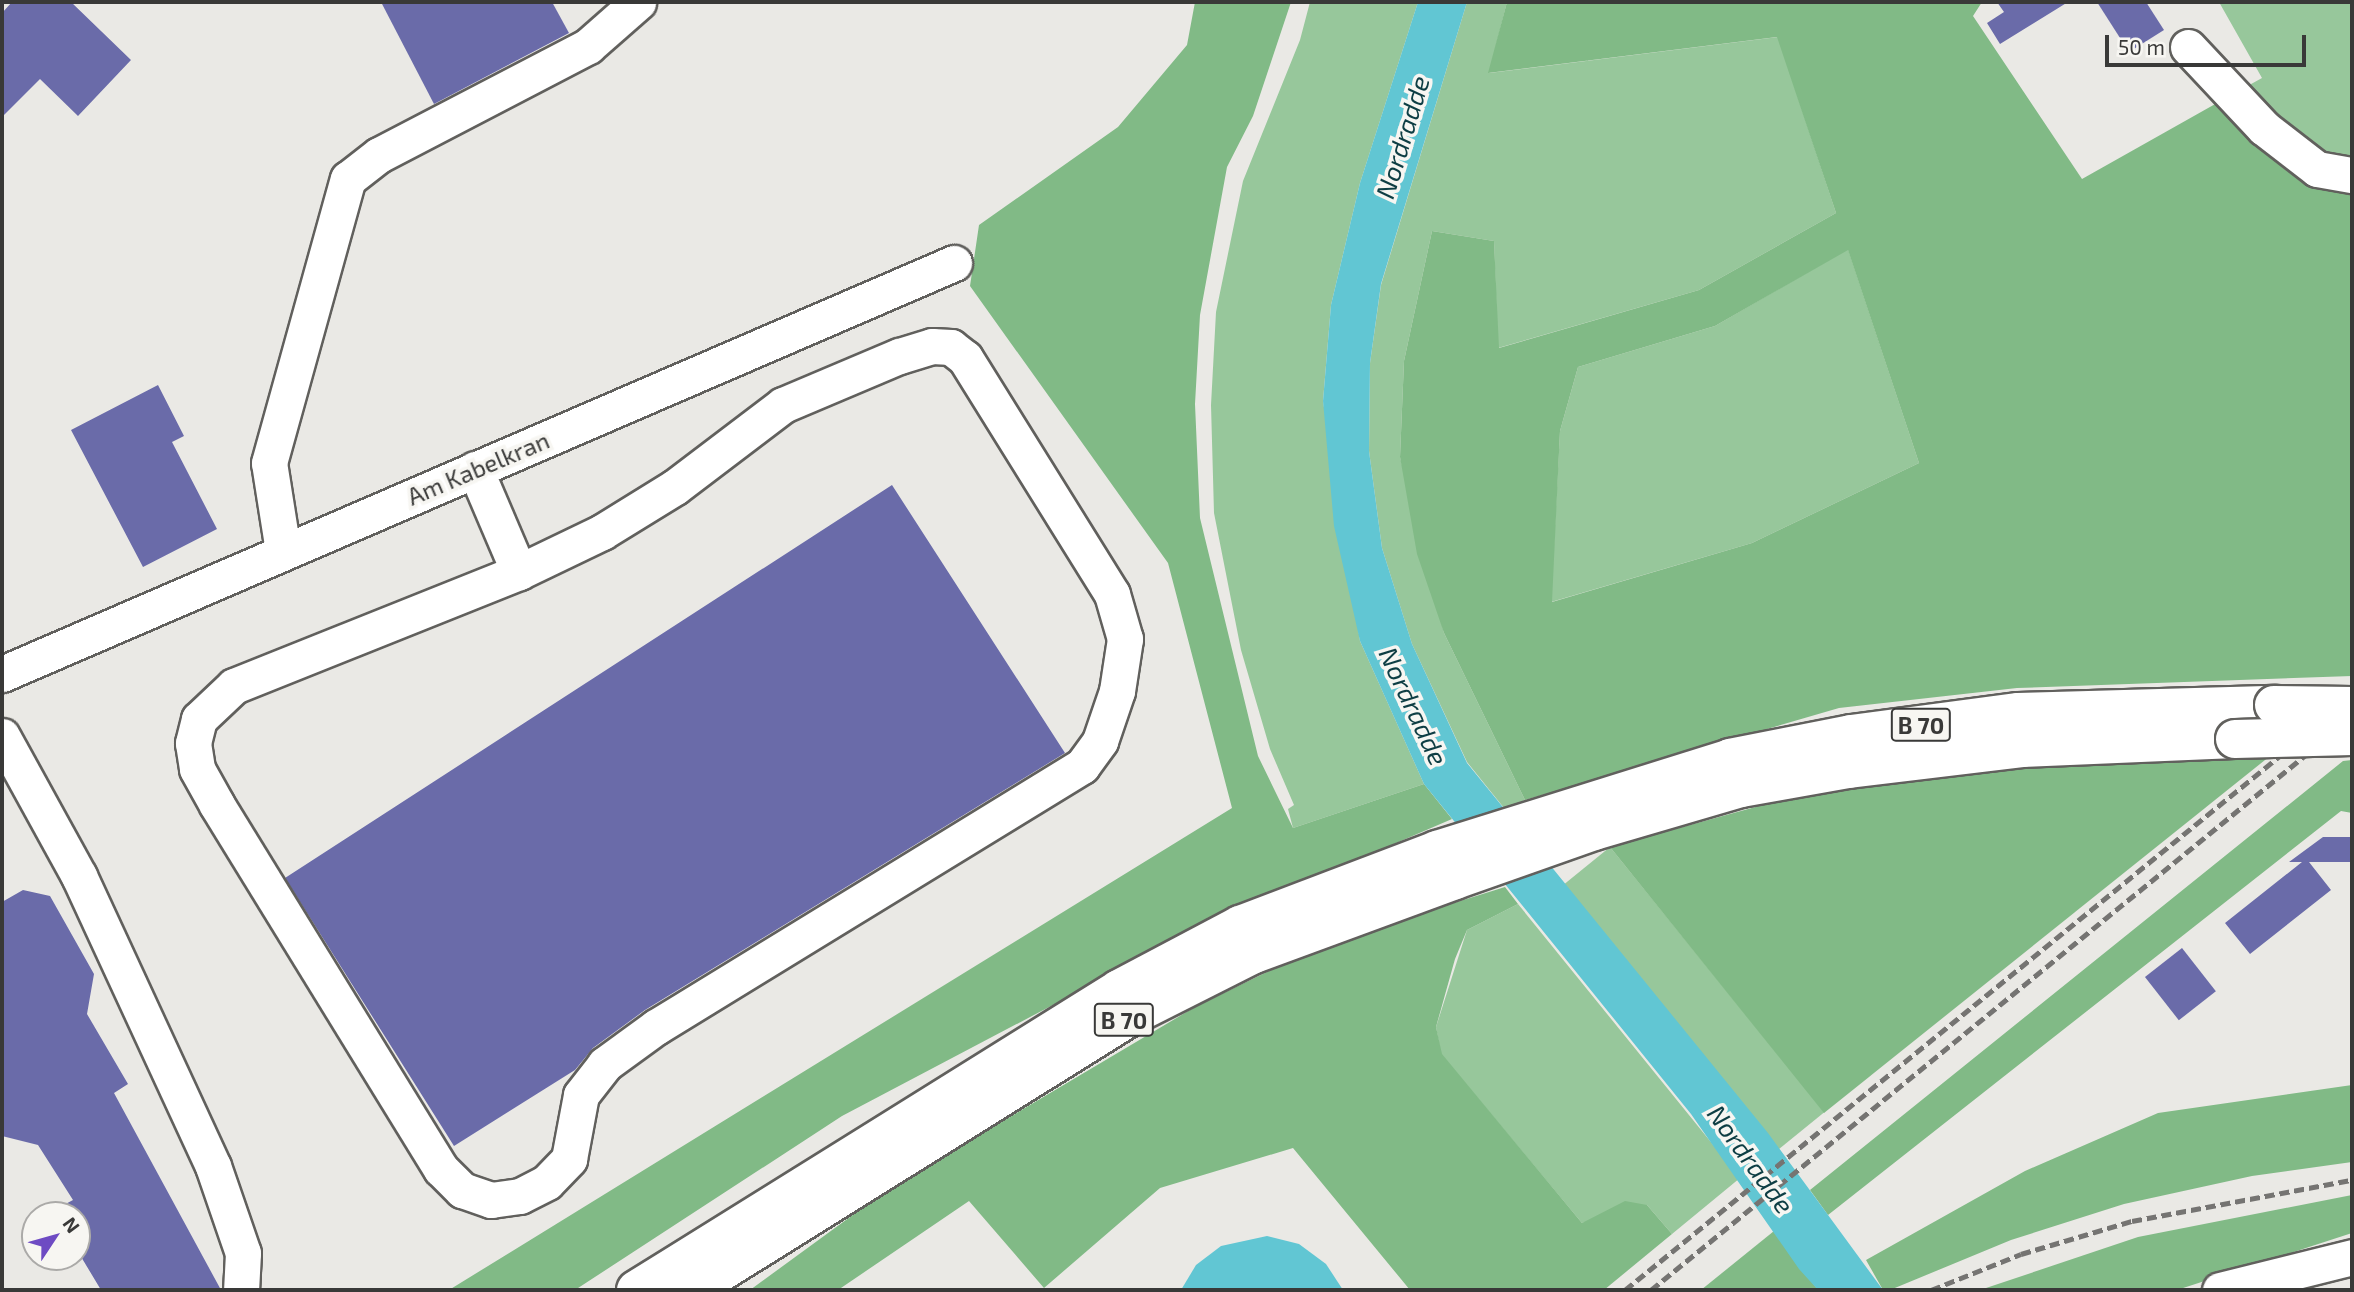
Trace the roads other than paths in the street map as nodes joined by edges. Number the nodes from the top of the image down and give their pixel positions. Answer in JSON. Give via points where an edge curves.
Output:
{"nodes":[{"id":1,"x":638,"y":2,"type":"edge"},
{"id":2,"x":2188,"y":47,"type":"dead end"},
{"id":3,"x":2352,"y":175,"type":"edge"},
{"id":4,"x":954,"y":263,"type":"dead end"},
{"id":5,"x":475,"y":469,"type":"junction"},
{"id":6,"x":282,"y":551,"type":"junction"},
{"id":7,"x":519,"y":572,"type":"junction"},
{"id":8,"x":2,"y":674,"type":"edge"},
{"id":9,"x":2352,"y":706,"type":"edge"},
{"id":10,"x":2,"y":736,"type":"edge"},
{"id":11,"x":2352,"y":736,"type":"edge"},
{"id":12,"x":1586,"y":817,"type":"junction"},
{"id":13,"x":1446,"y":865,"type":"junction"},
{"id":14,"x":2352,"y":1258,"type":"edge"},
{"id":15,"x":241,"y":1290,"type":"edge"},
{"id":16,"x":636,"y":1290,"type":"edge"},
{"id":17,"x":692,"y":1290,"type":"edge"},
{"id":18,"x":2220,"y":1290,"type":"edge"}],
"edges":[{"from":1,"to":6,"type":"street","via":[[588,46],[379,155],[348,179],[269,463]]},
{"from":2,"to":3,"type":"street","via":[[2264,128],[2317,169]]},
{"from":4,"to":5,"type":"street","name":"Am Kabelkran"},
{"from":5,"to":6,"type":"street","name":"Am Kabelkran"},
{"from":5,"to":7,"type":"street"},
{"from":6,"to":8,"type":"street","name":"Am Kabelkran"},
{"from":7,"to":7,"type":"street","via":[[234,686],[198,719],[194,743],[197,768],[217,805],[441,1169],[462,1190],[491,1200],[520,1196],[547,1182],[569,1160],[581,1095],[615,1057],[1082,766],[1100,741],[1118,691],[1125,639],[1112,594],[965,358],[951,347],[932,346],[899,356],[783,405],[675,487],[603,532]]},
{"from":9,"to":12,"type":"highway","number":"B 70","bridge":true,"via":[[2019,712],[1851,734],[1730,758]]},
{"from":10,"to":15,"type":"street","via":[[79,876],[213,1166],[243,1253]]},
{"from":11,"to":12,"type":"highway","number":"B 70","bridge":true,"via":[[2022,748],[1849,769]]},
{"from":12,"to":13,"type":"highway","number":"B 70"},
{"from":13,"to":16,"type":"highway","number":"B 70","via":[[1240,925],[1119,989]]},
{"from":13,"to":17,"type":"highway","number":"B 70","via":[[1131,1016]]},
{"from":14,"to":18,"type":"street"}]}
